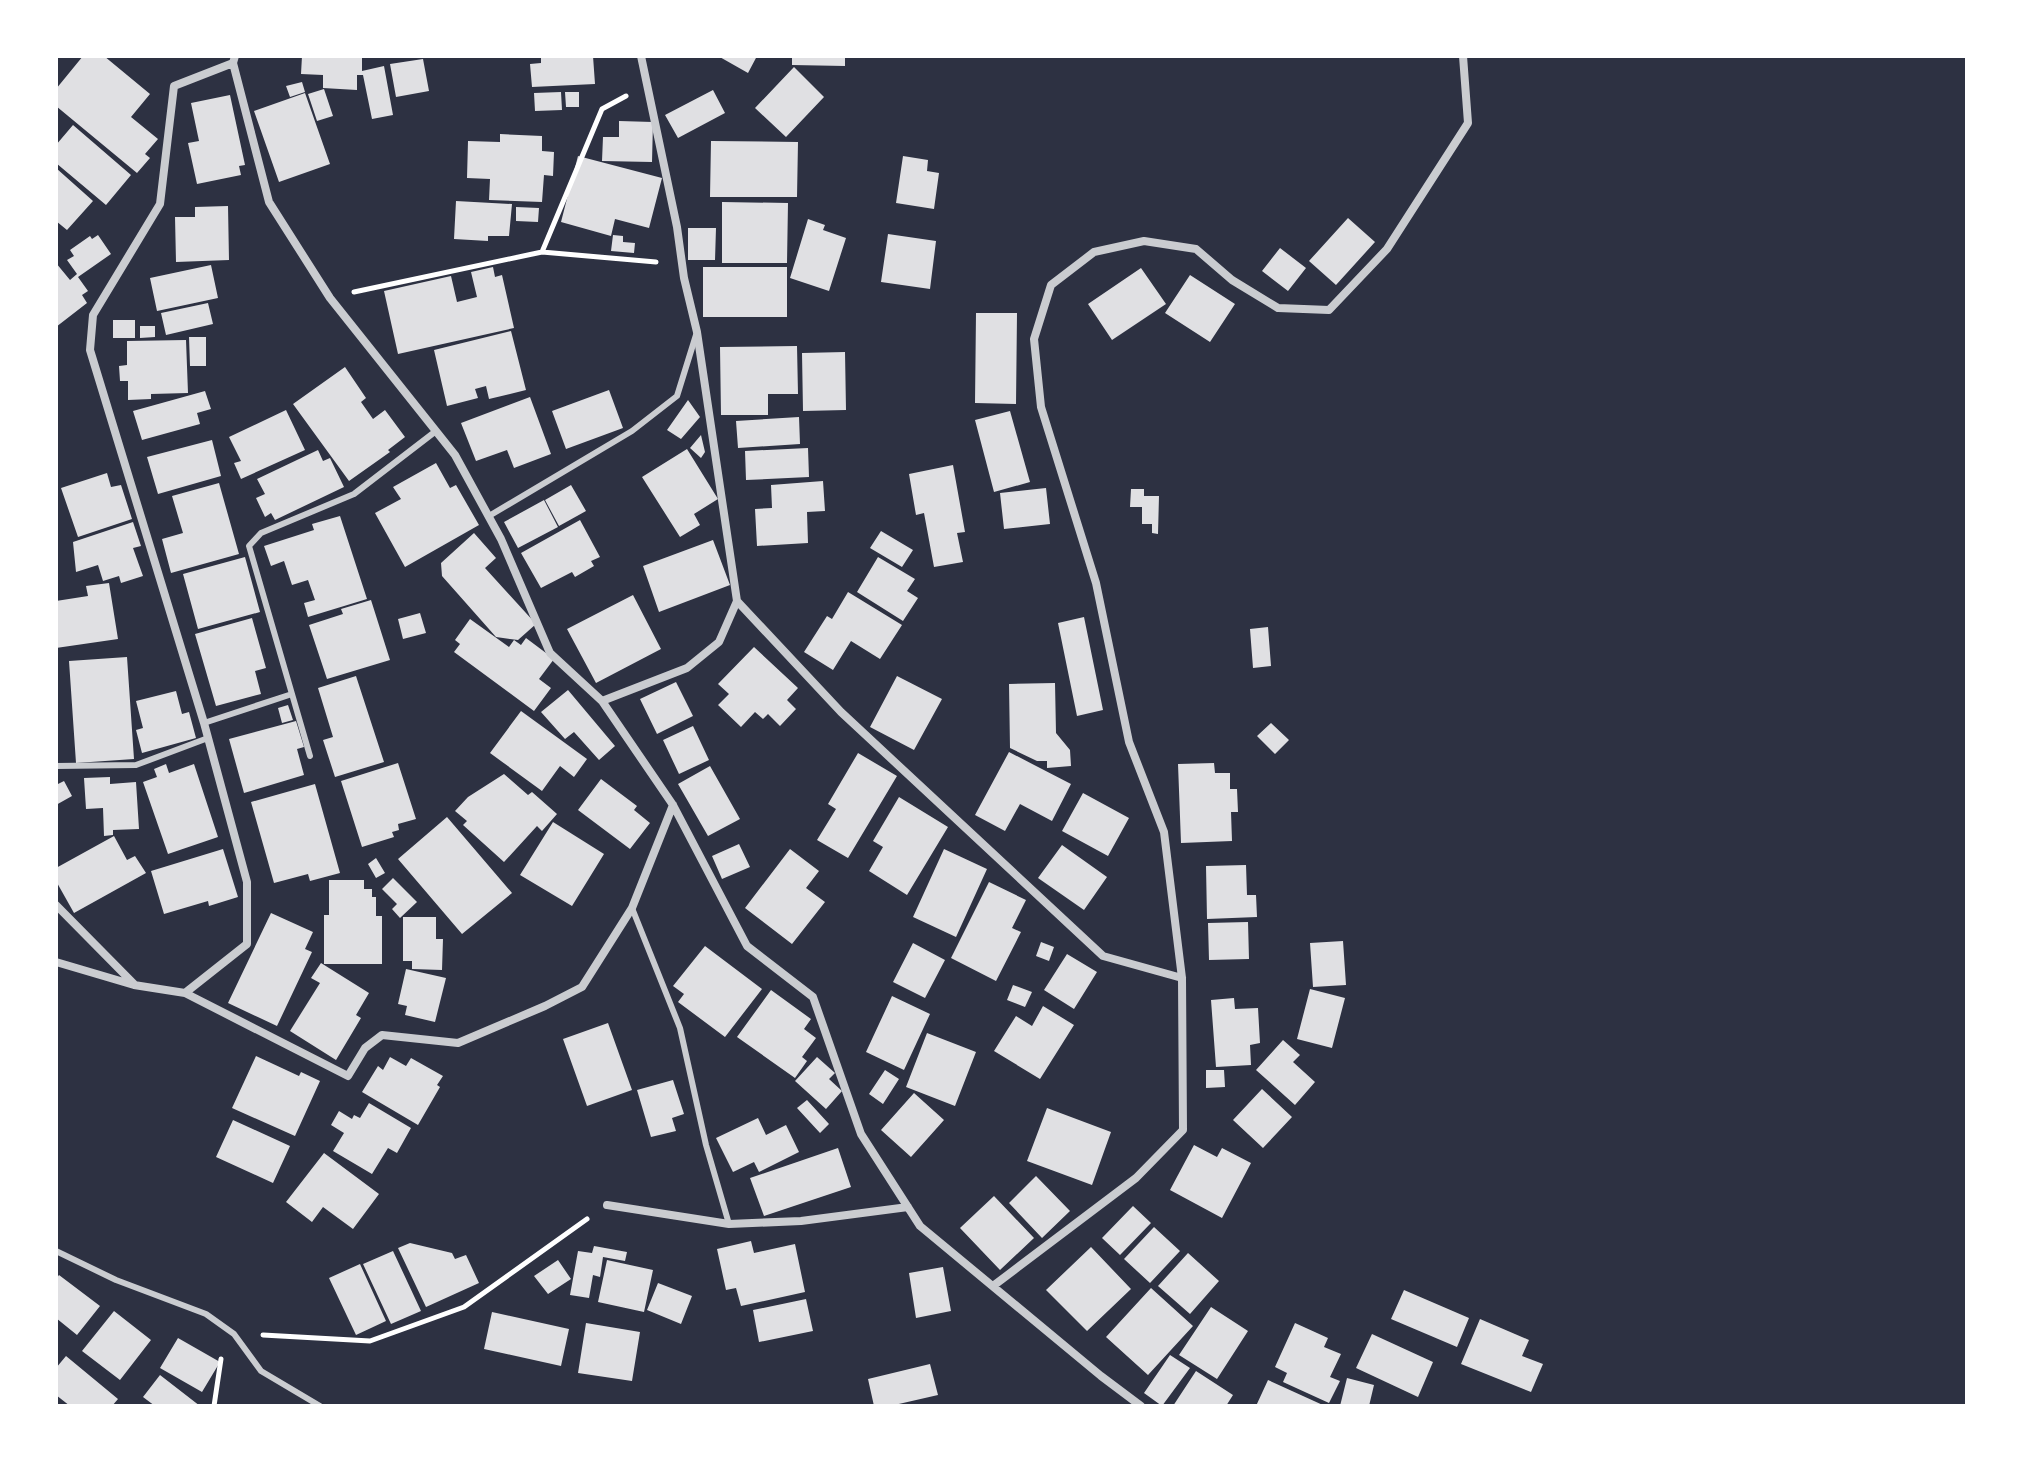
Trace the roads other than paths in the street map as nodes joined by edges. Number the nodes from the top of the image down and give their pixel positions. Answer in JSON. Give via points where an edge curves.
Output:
{"nodes":[{"id":1,"x":641,"y":56,"type":"edge"},
{"id":2,"x":1463,"y":56,"type":"edge"},
{"id":3,"x":234,"y":60,"type":"edge"},
{"id":4,"x":697,"y":332,"type":"junction"},
{"id":5,"x":436,"y":431,"type":"junction"},
{"id":6,"x":489,"y":516,"type":"junction"},
{"id":7,"x":737,"y":601,"type":"junction"},
{"id":8,"x":292,"y":694,"type":"junction"},
{"id":9,"x":602,"y":701,"type":"junction"},
{"id":10,"x":204,"y":723,"type":"junction"},
{"id":11,"x":208,"y":738,"type":"junction"},
{"id":12,"x":310,"y":756,"type":"dead end"},
{"id":13,"x":56,"y":766,"type":"edge"},
{"id":14,"x":673,"y":805,"type":"junction"},
{"id":15,"x":56,"y":905,"type":"edge"},
{"id":16,"x":632,"y":908,"type":"junction"},
{"id":17,"x":56,"y":962,"type":"edge"},
{"id":18,"x":1182,"y":978,"type":"junction"},
{"id":19,"x":134,"y":985,"type":"junction"},
{"id":20,"x":185,"y":993,"type":"junction"},
{"id":21,"x":607,"y":1205,"type":"road end"},
{"id":22,"x":908,"y":1207,"type":"junction"},
{"id":23,"x":729,"y":1224,"type":"junction"},
{"id":24,"x":56,"y":1251,"type":"edge"},
{"id":25,"x":993,"y":1286,"type":"junction"},
{"id":26,"x":320,"y":1406,"type":"edge"},
{"id":27,"x":1141,"y":1406,"type":"edge"}],
"edges":[{"from":1,"to":4,"type":"street"},
{"from":2,"to":18,"type":"street","via":[[1468,123],[1387,249],[1329,310],[1278,308],[1232,280],[1196,249],[1144,241],[1094,252],[1051,285],[1034,339],[1041,407],[1096,583],[1129,742],[1164,832]]},
{"from":3,"to":5,"type":"street","via":[[269,202],[330,298]]},
{"from":3,"to":10,"type":"street","via":[[174,86],[160,204],[93,315],[90,350]]},
{"from":4,"to":6,"type":"lane","via":[[677,396],[632,431]]},
{"from":4,"to":7,"type":"street"},
{"from":5,"to":6,"type":"street"},
{"from":5,"to":8,"type":"lane","via":[[354,494],[261,533],[249,546]]},
{"from":6,"to":9,"type":"street","via":[[550,653]]},
{"from":7,"to":9,"type":"street","via":[[719,642],[687,668]]},
{"from":7,"to":18,"type":"street","via":[[841,712],[1103,956]]},
{"from":8,"to":10,"type":"lane"},
{"from":8,"to":12,"type":"lane"},
{"from":9,"to":14,"type":"street"},
{"from":10,"to":11,"type":"street"},
{"from":11,"to":13,"type":"lane","via":[[136,765]]},
{"from":11,"to":20,"type":"street","via":[[247,882],[247,944]]},
{"from":14,"to":16,"type":"street"},
{"from":14,"to":22,"type":"street","via":[[747,946],[813,997],[861,1134]]},
{"from":15,"to":19,"type":"street"},
{"from":16,"to":20,"type":"street","via":[[582,987],[458,1043],[382,1035],[365,1048],[348,1076]]},
{"from":16,"to":23,"type":"lane","via":[[680,1028]]},
{"from":17,"to":19,"type":"street"},
{"from":18,"to":25,"type":"street","via":[[1183,1130],[1136,1178]]},
{"from":19,"to":20,"type":"street"},
{"from":21,"to":23,"type":"street"},
{"from":22,"to":23,"type":"street"},
{"from":22,"to":25,"type":"street","via":[[920,1226]]},
{"from":24,"to":26,"type":"lane","via":[[206,1314],[234,1334],[261,1371]]},
{"from":25,"to":27,"type":"street"}]}
